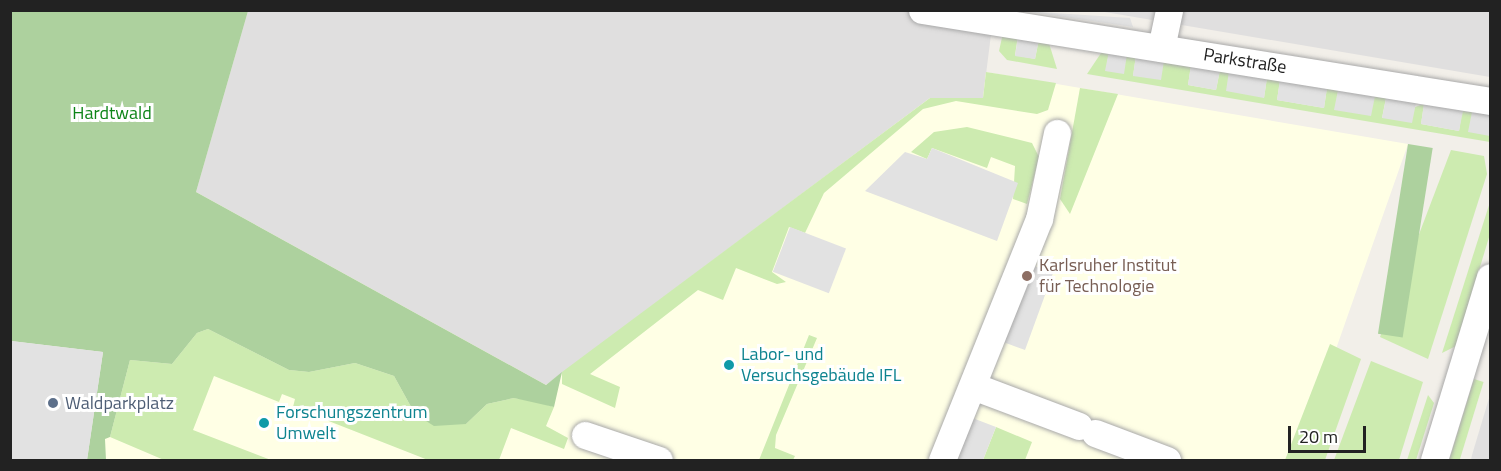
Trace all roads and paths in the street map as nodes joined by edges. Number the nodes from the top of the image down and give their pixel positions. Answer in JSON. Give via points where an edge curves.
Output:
{"nodes":[{"id":1,"x":922,"y":10,"type":"edge"},
{"id":2,"x":1169,"y":10,"type":"edge"},
{"id":3,"x":1161,"y":48,"type":"junction"},
{"id":4,"x":1491,"y":101,"type":"edge"},
{"id":5,"x":1057,"y":134,"type":"dead end"},
{"id":6,"x":1491,"y":277,"type":"edge"},
{"id":7,"x":973,"y":386,"type":"junction"},
{"id":8,"x":585,"y":435,"type":"dead end"},
{"id":9,"x":659,"y":460,"type":"edge"},
{"id":10,"x":942,"y":460,"type":"edge"},
{"id":11,"x":1167,"y":460,"type":"edge"},
{"id":12,"x":1434,"y":460,"type":"edge"}],
"edges":[{"from":1,"to":3,"type":"street","name":"Parkstraße"},
{"from":2,"to":3,"type":"street"},
{"from":3,"to":4,"type":"street","name":"Parkstraße"},
{"from":5,"to":7,"type":"street","via":[[1040,219]]},
{"from":6,"to":12,"type":"street"},
{"from":7,"to":10,"type":"street"},
{"from":7,"to":11,"type":"street"},
{"from":8,"to":9,"type":"street"}]}
